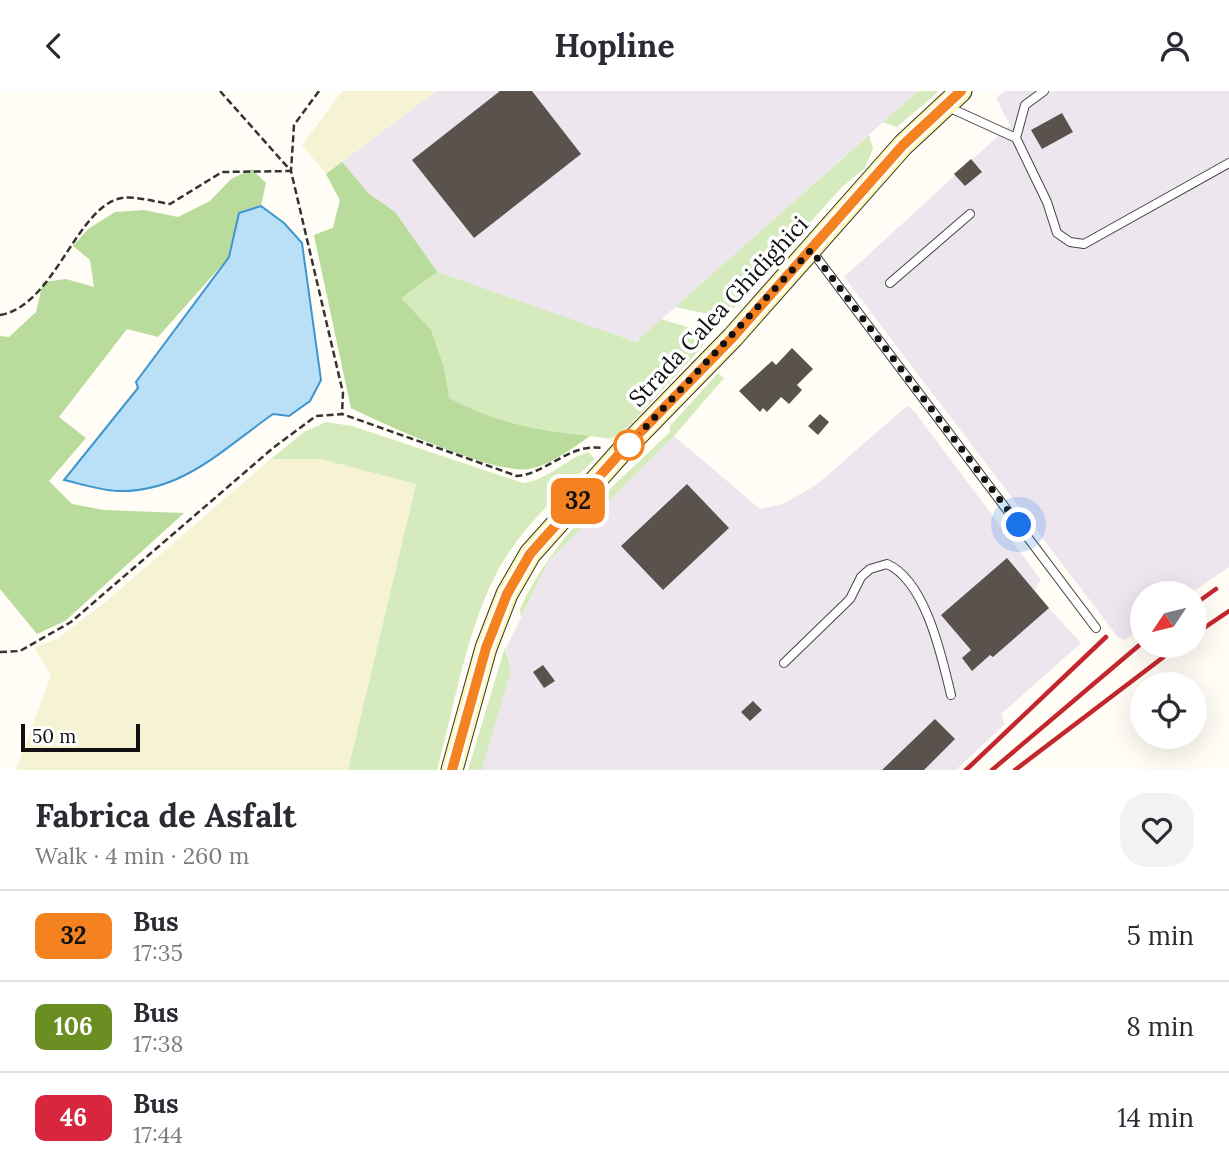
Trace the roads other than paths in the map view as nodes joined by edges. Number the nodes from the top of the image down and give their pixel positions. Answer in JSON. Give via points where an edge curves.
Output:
{"nodes":[{"id":1,"x":961,"y":91,"type":"edge"},
{"id":2,"x":1044,"y":91,"type":"edge"},
{"id":3,"x":944,"y":105,"type":"junction"},
{"id":4,"x":1016,"y":138,"type":"junction"},
{"id":5,"x":1229,"y":163,"type":"edge"},
{"id":6,"x":970,"y":214,"type":"dead end"},
{"id":7,"x":811,"y":250,"type":"junction"},
{"id":8,"x":890,"y":283,"type":"dead end"},
{"id":9,"x":1096,"y":628,"type":"dead end"},
{"id":10,"x":784,"y":663,"type":"dead end"},
{"id":11,"x":951,"y":695,"type":"dead end"},
{"id":12,"x":452,"y":770,"type":"edge"}],
"edges":[{"from":1,"to":3,"type":"street","name":"Strada Calea Ghidighici"},
{"from":2,"to":4,"type":"lane","via":[[1025,105]]},
{"from":3,"to":4,"type":"lane"},
{"from":3,"to":7,"type":"street","name":"Strada Calea Ghidighici"},
{"from":4,"to":5,"type":"lane","via":[[1057,233],[1069,242],[1084,244]]},
{"from":6,"to":8,"type":"lane"},
{"from":7,"to":9,"type":"lane"},
{"from":7,"to":12,"type":"street","name":"Strada Calea Ghidighici","via":[[530,554],[507,594],[486,648]]},
{"from":10,"to":11,"type":"lane","via":[[850,599],[861,577],[887,564],[904,576],[920,602],[941,652]]}]}
